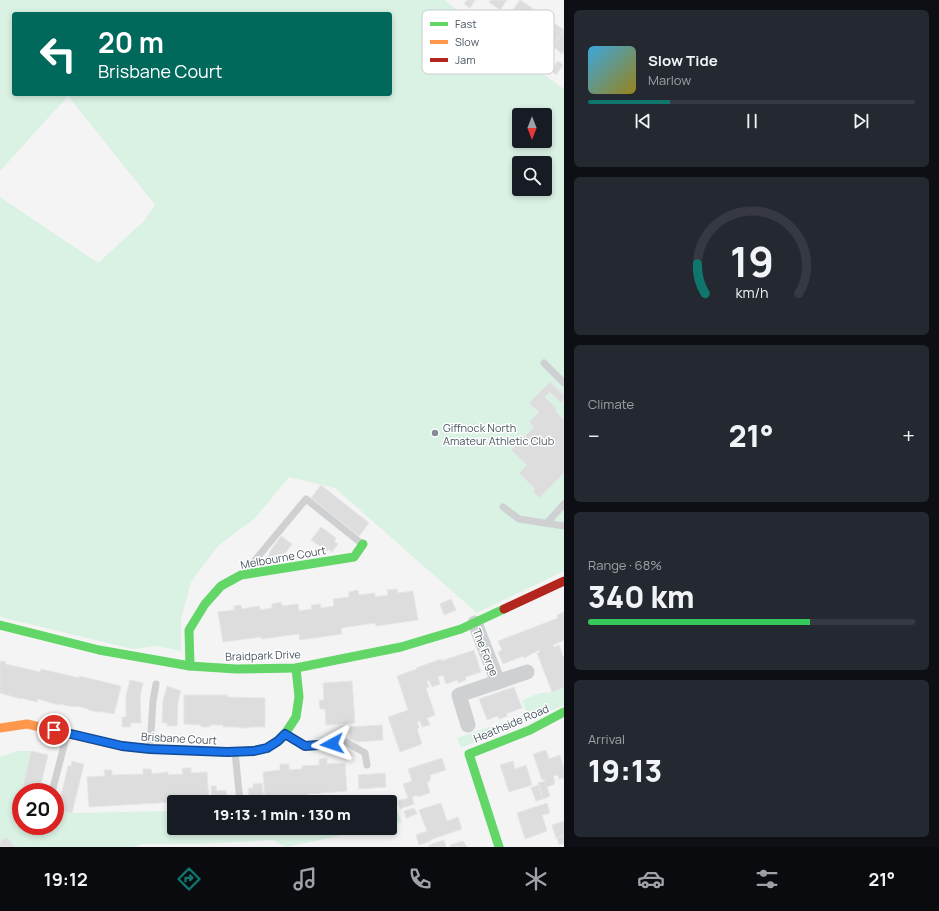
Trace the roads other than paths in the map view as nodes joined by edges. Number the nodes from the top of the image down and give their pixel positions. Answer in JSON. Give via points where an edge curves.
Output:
{"nodes":[{"id":1,"x":544,"y":363,"type":"dead end"},
{"id":2,"x":564,"y":383,"type":"edge"},
{"id":3,"x":564,"y":504,"type":"edge"},
{"id":4,"x":503,"y":507,"type":"dead end"},
{"id":5,"x":547,"y":524,"type":"junction"},
{"id":6,"x":564,"y":526,"type":"edge"},
{"id":7,"x":363,"y":544,"type":"joint"},
{"id":8,"x":249,"y":574,"type":"junction"},
{"id":9,"x":564,"y":581,"type":"edge"},
{"id":10,"x":475,"y":623,"type":"junction"},
{"id":11,"x":0,"y":625,"type":"edge"},
{"id":12,"x":190,"y":666,"type":"junction"},
{"id":13,"x":296,"y":668,"type":"junction"},
{"id":14,"x":527,"y":672,"type":"dead end"},
{"id":15,"x":498,"y":682,"type":"junction"},
{"id":16,"x":156,"y":684,"type":"dead end"},
{"id":17,"x":564,"y":712,"type":"edge"},
{"id":18,"x":468,"y":725,"type":"dead end"},
{"id":19,"x":0,"y":728,"type":"edge"},
{"id":20,"x":67,"y":734,"type":"junction"},
{"id":21,"x":285,"y":734,"type":"junction"},
{"id":22,"x":150,"y":749,"type":"junction"},
{"id":23,"x":235,"y":752,"type":"junction"},
{"id":24,"x":367,"y":765,"type":"dead end"},
{"id":25,"x":54,"y":783,"type":"edge"},
{"id":26,"x":239,"y":795,"type":"edge"},
{"id":27,"x":500,"y":847,"type":"edge"}],
"edges":[{"from":1,"to":2,"type":"lane"},
{"from":3,"to":5,"type":"lane"},
{"from":4,"to":5,"type":"lane","via":[[519,518]]},
{"from":5,"to":6,"type":"lane"},
{"from":7,"to":8,"type":"street","name":"Melbourne Court","via":[[354,557]]},
{"from":7,"to":8,"type":"lane","name":"Melbourne Court","via":[[306,499],[251,565]]},
{"from":8,"to":12,"type":"street","name":"Melbourne Court","via":[[241,575],[221,586],[205,604],[189,630]]},
{"from":9,"to":10,"type":"street","name":"Braidpark Drive"},
{"from":10,"to":13,"type":"street","name":"Braidpark Drive","via":[[401,647]]},
{"from":10,"to":15,"type":"street","name":"The Forge"},
{"from":11,"to":12,"type":"street","name":"Braidpark Drive","via":[[99,650]]},
{"from":12,"to":13,"type":"street","name":"Braidpark Drive","via":[[236,669]]},
{"from":13,"to":21,"type":"street","name":"Brisbane Court","via":[[298,708],[296,717]]},
{"from":14,"to":15,"type":"street","name":"The Forge"},
{"from":15,"to":18,"type":"street","name":"The Forge","via":[[459,695]]},
{"from":16,"to":22,"type":"lane"},
{"from":17,"to":27,"type":"street","name":"Heathside Road","via":[[530,730],[469,754]]},
{"from":19,"to":20,"type":"street","name":"Brisbane Court","via":[[27,724]]},
{"from":20,"to":22,"type":"street","name":"Brisbane Court","via":[[122,746]]},
{"from":20,"to":25,"type":"lane"},
{"from":21,"to":23,"type":"street","name":"Brisbane Court","via":[[267,748]]},
{"from":21,"to":24,"type":"lane","via":[[305,746],[346,742],[365,753]]},
{"from":22,"to":23,"type":"street","name":"Brisbane Court"},
{"from":23,"to":26,"type":"lane"}]}
